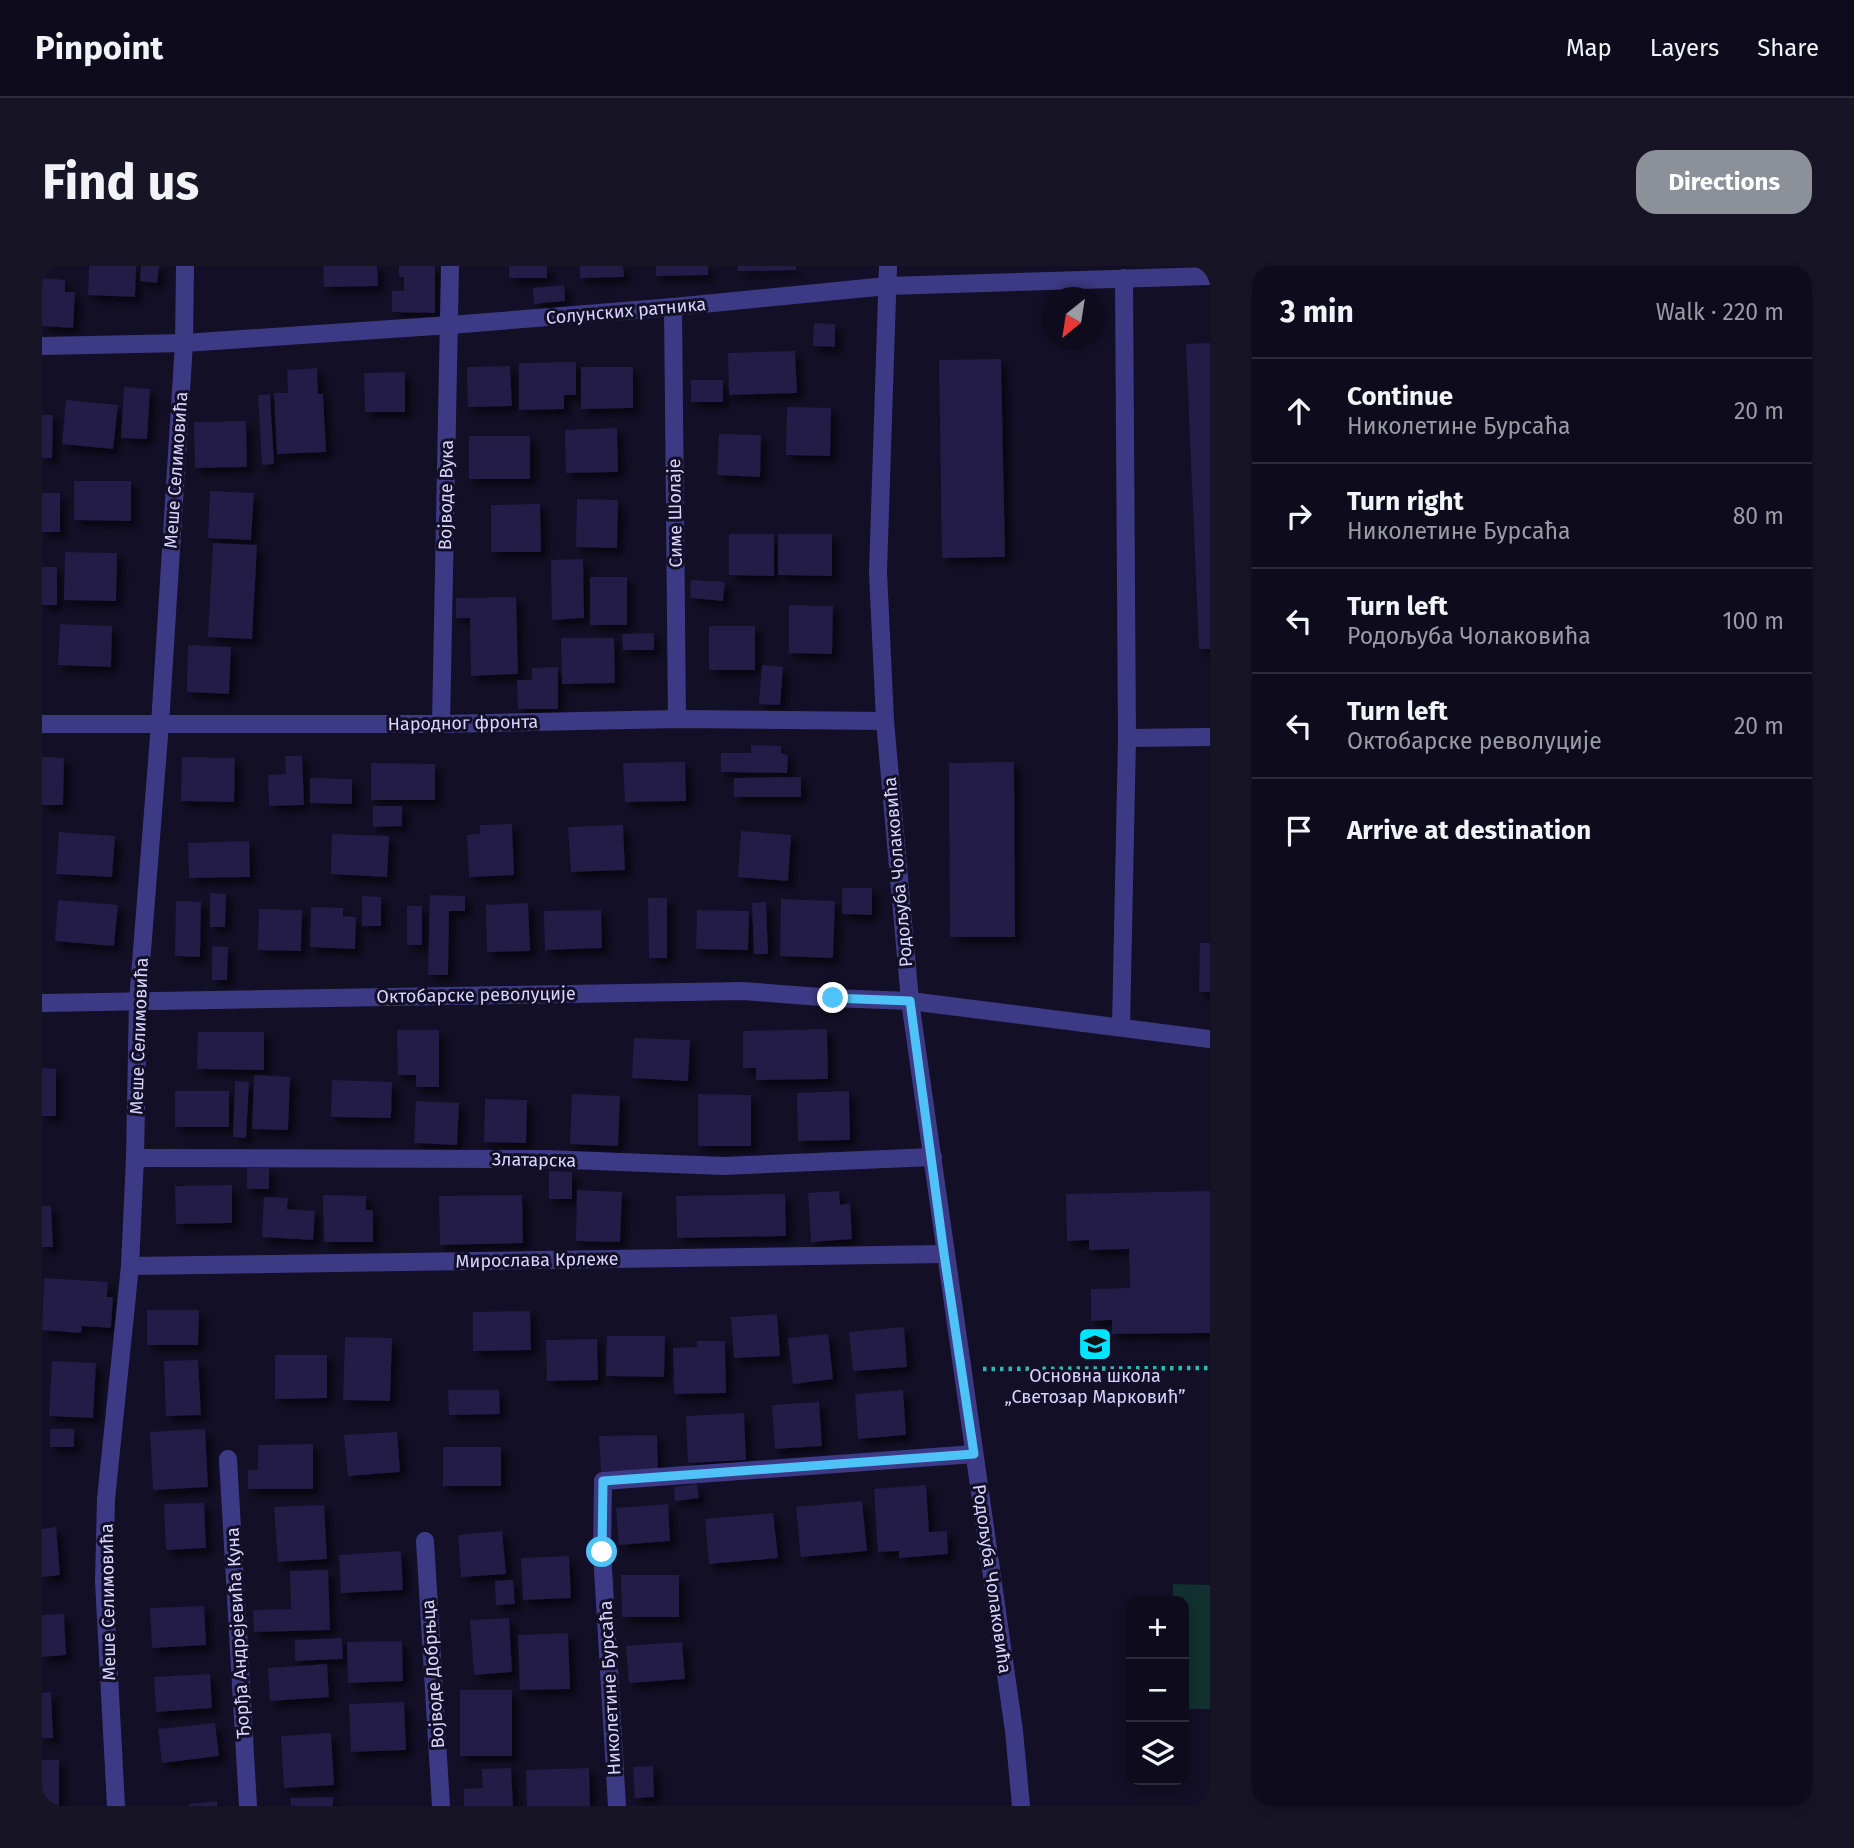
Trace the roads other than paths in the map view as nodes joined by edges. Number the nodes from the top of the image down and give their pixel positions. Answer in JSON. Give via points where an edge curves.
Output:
{"nodes":[{"id":1,"x":185,"y":266,"type":"edge"},
{"id":2,"x":450,"y":266,"type":"edge"},
{"id":3,"x":888,"y":266,"type":"edge"},
{"id":4,"x":1210,"y":276,"type":"edge"},
{"id":5,"x":1124,"y":278,"type":"junction"},
{"id":6,"x":887,"y":286,"type":"junction"},
{"id":7,"x":673,"y":307,"type":"junction"},
{"id":8,"x":450,"y":325,"type":"junction"},
{"id":9,"x":184,"y":342,"type":"junction"},
{"id":10,"x":42,"y":346,"type":"edge"},
{"id":11,"x":677,"y":719,"type":"junction"},
{"id":12,"x":885,"y":721,"type":"junction"},
{"id":13,"x":42,"y":724,"type":"edge"},
{"id":14,"x":160,"y":724,"type":"junction"},
{"id":15,"x":441,"y":724,"type":"junction"},
{"id":16,"x":1210,"y":737,"type":"edge"},
{"id":17,"x":1127,"y":738,"type":"junction"},
{"id":18,"x":138,"y":1001,"type":"junction"},
{"id":19,"x":910,"y":1001,"type":"junction"},
{"id":20,"x":42,"y":1003,"type":"edge"},
{"id":21,"x":1121,"y":1027,"type":"junction"},
{"id":22,"x":1210,"y":1039,"type":"edge"},
{"id":23,"x":933,"y":1157,"type":"junction"},
{"id":24,"x":135,"y":1158,"type":"junction"},
{"id":25,"x":944,"y":1254,"type":"junction"},
{"id":26,"x":130,"y":1266,"type":"junction"},
{"id":27,"x":974,"y":1454,"type":"junction"},
{"id":28,"x":228,"y":1460,"type":"dead end"},
{"id":29,"x":425,"y":1541,"type":"dead end"},
{"id":30,"x":116,"y":1806,"type":"edge"},
{"id":31,"x":248,"y":1806,"type":"edge"},
{"id":32,"x":441,"y":1806,"type":"edge"},
{"id":33,"x":617,"y":1806,"type":"edge"},
{"id":34,"x":1021,"y":1806,"type":"edge"}],
"edges":[{"from":1,"to":9,"type":"street","name":"Меше Селимовића"},
{"from":2,"to":8,"type":"street","name":"Војводе Вука"},
{"from":3,"to":6,"type":"street","name":"Родољуба Чолаковића"},
{"from":4,"to":5,"type":"street","name":"Солунских ратника"},
{"from":5,"to":6,"type":"street","name":"Солунских ратника"},
{"from":5,"to":17,"type":"street"},
{"from":6,"to":7,"type":"street","name":"Солунских ратника"},
{"from":6,"to":12,"type":"street","name":"Родољуба Чолаковића","via":[[878,572]]},
{"from":7,"to":8,"type":"street","name":"Солунских ратника"},
{"from":7,"to":11,"type":"street","name":"Симе Шолаје"},
{"from":8,"to":9,"type":"street","name":"Солунских ратника"},
{"from":8,"to":15,"type":"street","name":"Војводе Вука"},
{"from":9,"to":10,"type":"street","name":"Солунских ратника"},
{"from":9,"to":14,"type":"street","name":"Меше Селимовића"},
{"from":11,"to":12,"type":"street","name":"Народног фронта"},
{"from":11,"to":15,"type":"street","name":"Народног фронта"},
{"from":12,"to":19,"type":"street","name":"Родољуба Чолаковића"},
{"from":13,"to":14,"type":"street","name":"Народног фронта"},
{"from":14,"to":15,"type":"street","name":"Народног фронта"},
{"from":14,"to":18,"type":"street","name":"Меше Селимовића"},
{"from":16,"to":17,"type":"street"},
{"from":17,"to":21,"type":"street"},
{"from":18,"to":19,"type":"street","name":"Октобарске револуције","via":[[743,991]]},
{"from":18,"to":20,"type":"street","name":"Октобарске револуције"},
{"from":18,"to":24,"type":"street","name":"Меше Селимовића"},
{"from":19,"to":21,"type":"street","name":"Октобарске револуције"},
{"from":19,"to":23,"type":"street","name":"Родољуба Чолаковића"},
{"from":21,"to":22,"type":"street","name":"Октобарске револуције"},
{"from":23,"to":24,"type":"street","name":"Златарска","via":[[723,1167],[545,1159]]},
{"from":23,"to":25,"type":"street","name":"Родољуба Чолаковића"},
{"from":24,"to":26,"type":"street","name":"Меше Селимовића"},
{"from":25,"to":26,"type":"street","name":"Мирослава Крлеже"},
{"from":25,"to":27,"type":"street","name":"Родољуба Чолаковића"},
{"from":26,"to":30,"type":"street","name":"Меше Селимовића","via":[[105,1527]]},
{"from":27,"to":33,"type":"street","name":"Николетине Бурсаћа","via":[[603,1481],[602,1552]]},
{"from":27,"to":34,"type":"street","name":"Родољуба Чолаковића"},
{"from":28,"to":31,"type":"street","name":"Ђорђа Андрејевића Куна"},
{"from":29,"to":32,"type":"street","name":"Војводе Добрњца"}]}
